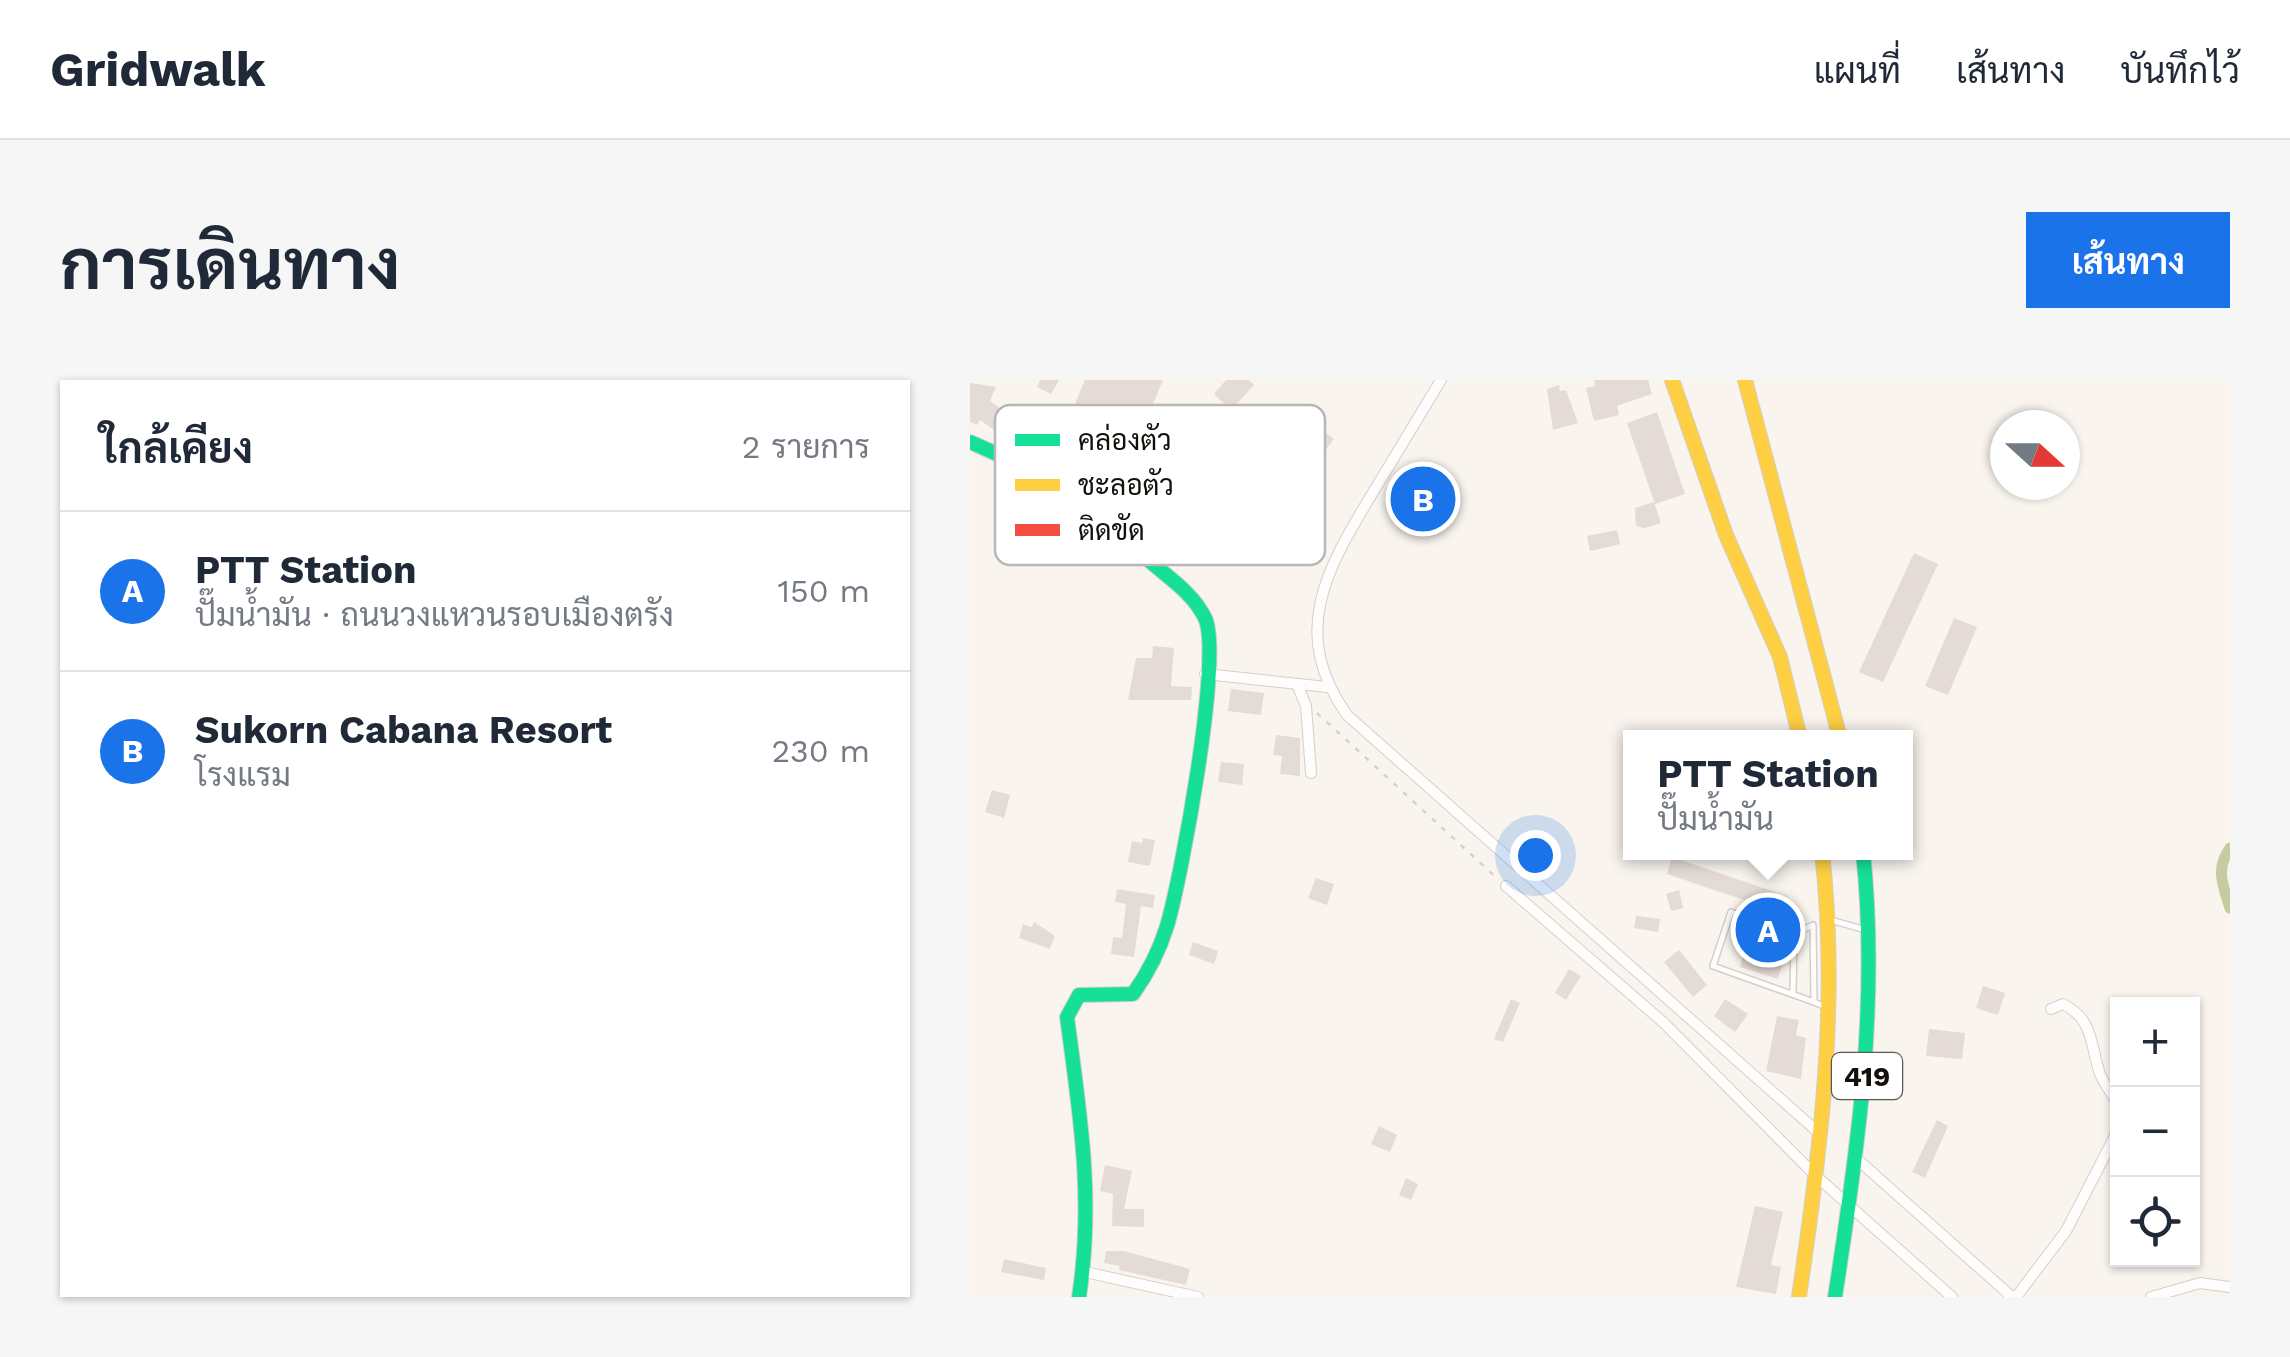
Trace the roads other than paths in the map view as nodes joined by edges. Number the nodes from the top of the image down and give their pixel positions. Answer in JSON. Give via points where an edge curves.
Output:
{"nodes":[{"id":1,"x":1441,"y":380,"type":"edge"},
{"id":2,"x":1672,"y":380,"type":"edge"},
{"id":3,"x":1746,"y":380,"type":"edge"},
{"id":4,"x":970,"y":442,"type":"edge"},
{"id":5,"x":995,"y":452,"type":"edge"},
{"id":6,"x":1155,"y":565,"type":"edge"},
{"id":7,"x":1205,"y":674,"type":"junction"},
{"id":8,"x":1297,"y":684,"type":"junction"},
{"id":9,"x":1328,"y":688,"type":"junction"},
{"id":10,"x":1798,"y":730,"type":"edge"},
{"id":11,"x":1838,"y":730,"type":"edge"},
{"id":12,"x":1311,"y":773,"type":"dead end"},
{"id":13,"x":1822,"y":860,"type":"edge"},
{"id":14,"x":1864,"y":860,"type":"edge"},
{"id":15,"x":1506,"y":886,"type":"road end"},
{"id":16,"x":1821,"y":923,"type":"junction"},
{"id":17,"x":1871,"y":932,"type":"junction"},
{"id":18,"x":1794,"y":934,"type":"junction"},
{"id":19,"x":1793,"y":993,"type":"junction"},
{"id":20,"x":1821,"y":1005,"type":"junction"},
{"id":21,"x":2052,"y":1009,"type":"dead end"},
{"id":22,"x":2110,"y":1091,"type":"edge"},
{"id":23,"x":1820,"y":1134,"type":"junction"},
{"id":24,"x":2110,"y":1146,"type":"edge"},
{"id":25,"x":1856,"y":1158,"type":"junction"},
{"id":26,"x":1815,"y":1175,"type":"junction"},
{"id":27,"x":1850,"y":1202,"type":"junction"},
{"id":28,"x":1084,"y":1272,"type":"junction"},
{"id":29,"x":2230,"y":1286,"type":"edge"},
{"id":30,"x":1079,"y":1297,"type":"edge"},
{"id":31,"x":1198,"y":1297,"type":"edge"},
{"id":32,"x":1799,"y":1297,"type":"edge"},
{"id":33,"x":1835,"y":1297,"type":"edge"},
{"id":34,"x":1952,"y":1297,"type":"edge"},
{"id":35,"x":2014,"y":1297,"type":"edge"},
{"id":36,"x":2150,"y":1297,"type":"edge"}],
"edges":[{"from":1,"to":9,"type":"street","via":[[1328,572],[1317,611],[1317,651]]},
{"from":2,"to":10,"type":"main road","via":[[1726,536],[1780,657]]},
{"from":3,"to":11,"type":"main road"},
{"from":4,"to":5,"type":"main road"},
{"from":6,"to":7,"type":"main road","via":[[1194,599],[1208,624]]},
{"from":7,"to":8,"type":"street"},
{"from":7,"to":28,"type":"main road","via":[[1180,878],[1159,958],[1133,994],[1079,995],[1066,1017],[1088,1178]]},
{"from":8,"to":9,"type":"street"},
{"from":8,"to":12,"type":"street","via":[[1304,696]]},
{"from":9,"to":23,"type":"street","via":[[1347,715],[1537,888]]},
{"from":13,"to":16,"type":"main road","number":"419"},
{"from":14,"to":17,"type":"main road","number":"419"},
{"from":15,"to":26,"type":"street","via":[[1664,1023]]},
{"from":16,"to":17,"type":"lane"},
{"from":16,"to":18,"type":"lane"},
{"from":16,"to":20,"type":"main road","number":"419"},
{"from":17,"to":25,"type":"main road","number":"419","via":[[1869,1060]]},
{"from":18,"to":19,"type":"lane"},
{"from":18,"to":19,"type":"lane","via":[[1731,912],[1713,966]]},
{"from":19,"to":20,"type":"lane"},
{"from":20,"to":23,"type":"main road","number":"419"},
{"from":21,"to":22,"type":"street","via":[[2071,1008],[2092,1033],[2100,1076]]},
{"from":23,"to":26,"type":"main road","number":"419"},
{"from":24,"to":35,"type":"street","via":[[2066,1231]]},
{"from":25,"to":27,"type":"main road","number":"419"},
{"from":25,"to":35,"type":"street"},
{"from":26,"to":27,"type":"street"},
{"from":26,"to":32,"type":"main road","number":"419"},
{"from":27,"to":33,"type":"main road","number":"419"},
{"from":27,"to":34,"type":"street"},
{"from":28,"to":30,"type":"main road"},
{"from":28,"to":31,"type":"street"},
{"from":29,"to":36,"type":"street","via":[[2200,1283]]}]}
